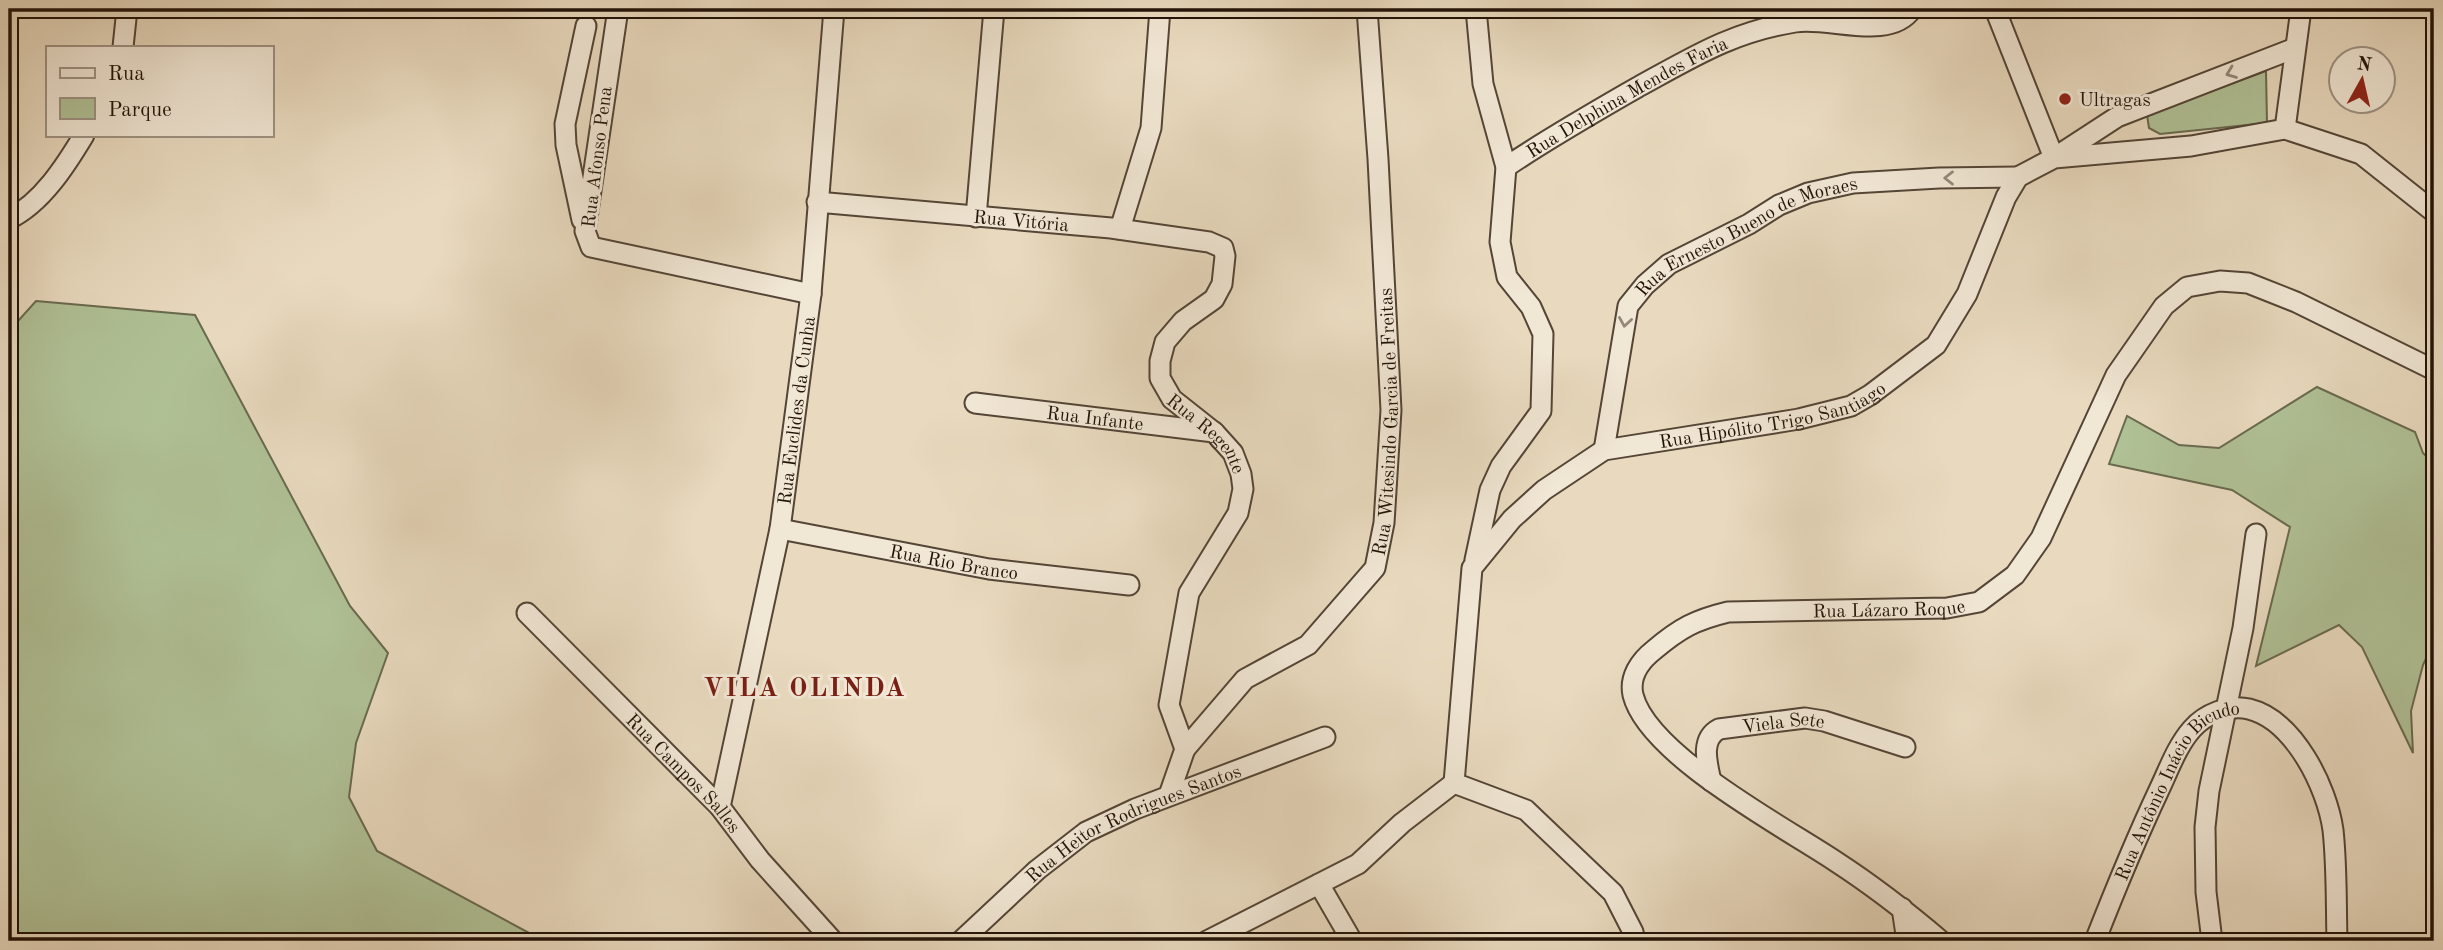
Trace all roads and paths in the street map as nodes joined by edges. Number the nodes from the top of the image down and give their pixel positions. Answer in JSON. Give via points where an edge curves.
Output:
{"nodes":[{"id":1,"x":127,"y":9,"type":"edge"},
{"id":2,"x":618,"y":9,"type":"edge"},
{"id":3,"x":834,"y":9,"type":"edge"},
{"id":4,"x":994,"y":9,"type":"edge"},
{"id":5,"x":1160,"y":9,"type":"edge"},
{"id":6,"x":1367,"y":9,"type":"edge"},
{"id":7,"x":1476,"y":9,"type":"edge"},
{"id":8,"x":1777,"y":9,"type":"edge"},
{"id":9,"x":1912,"y":9,"type":"edge"},
{"id":10,"x":1995,"y":9,"type":"edge"},
{"id":11,"x":2301,"y":9,"type":"edge"},
{"id":12,"x":1798,"y":21,"type":"junction"},
{"id":13,"x":586,"y":26,"type":"dead end"},
{"id":14,"x":122,"y":46,"type":"edge"},
{"id":15,"x":2295,"y":48,"type":"junction"},
{"id":16,"x":2285,"y":130,"type":"junction"},
{"id":17,"x":84,"y":136,"type":"edge"},
{"id":18,"x":2054,"y":158,"type":"junction"},
{"id":19,"x":1506,"y":167,"type":"junction"},
{"id":20,"x":2018,"y":177,"type":"junction"},
{"id":21,"x":817,"y":202,"type":"junction"},
{"id":22,"x":2434,"y":212,"type":"edge"},
{"id":23,"x":976,"y":217,"type":"junction"},
{"id":24,"x":9,"y":219,"type":"edge"},
{"id":25,"x":1120,"y":229,"type":"junction"},
{"id":26,"x":585,"y":231,"type":"junction"},
{"id":27,"x":1223,"y":248,"type":"joint"},
{"id":28,"x":811,"y":294,"type":"junction"},
{"id":29,"x":2434,"y":370,"type":"edge"},
{"id":30,"x":975,"y":403,"type":"dead end"},
{"id":31,"x":1215,"y":432,"type":"junction"},
{"id":32,"x":1604,"y":450,"type":"junction"},
{"id":33,"x":780,"y":529,"type":"junction"},
{"id":34,"x":2256,"y":534,"type":"dead end"},
{"id":35,"x":1472,"y":568,"type":"junction"},
{"id":36,"x":1129,"y":585,"type":"dead end"},
{"id":37,"x":527,"y":613,"type":"dead end"},
{"id":38,"x":2227,"y":709,"type":"junction"},
{"id":39,"x":1325,"y":737,"type":"dead end"},
{"id":40,"x":1905,"y":747,"type":"dead end"},
{"id":41,"x":1185,"y":749,"type":"junction"},
{"id":42,"x":1710,"y":781,"type":"junction"},
{"id":43,"x":1454,"y":783,"type":"junction"},
{"id":44,"x":1170,"y":796,"type":"junction"},
{"id":45,"x":720,"y":807,"type":"junction"},
{"id":46,"x":1318,"y":884,"type":"junction"},
{"id":47,"x":1902,"y":908,"type":"junction"},
{"id":48,"x":833,"y":941,"type":"edge"},
{"id":49,"x":961,"y":941,"type":"edge"},
{"id":50,"x":1207,"y":941,"type":"edge"},
{"id":51,"x":1352,"y":941,"type":"edge"},
{"id":52,"x":1635,"y":941,"type":"edge"},
{"id":53,"x":1908,"y":941,"type":"edge"},
{"id":54,"x":1941,"y":941,"type":"edge"},
{"id":55,"x":2095,"y":941,"type":"edge"},
{"id":56,"x":2212,"y":941,"type":"edge"},
{"id":57,"x":2337,"y":941,"type":"edge"}],
"edges":[{"from":1,"to":14,"type":"street"},
{"from":2,"to":26,"type":"street","name":"Rua Afonso Pena"},
{"from":3,"to":21,"type":"street","name":"Rua Euclides da Cunha"},
{"from":4,"to":23,"type":"street"},
{"from":5,"to":25,"type":"street","via":[[1151,128]]},
{"from":6,"to":41,"type":"street","name":"Rua Witesindo Garcia de Freitas","via":[[1391,411],[1384,523],[1375,568],[1308,645],[1245,679]]},
{"from":7,"to":19,"type":"street","via":[[1483,84]]},
{"from":8,"to":12,"type":"street"},
{"from":9,"to":12,"type":"street","name":"Rua Delphina Mendes Faria","via":[[1895,23],[1872,26]]},
{"from":10,"to":18,"type":"street"},
{"from":11,"to":15,"type":"street"},
{"from":12,"to":19,"type":"street","name":"Rua Delphina Mendes Faria","via":[[1709,47],[1556,133]]},
{"from":13,"to":26,"type":"street","via":[[565,124]]},
{"from":15,"to":16,"type":"street"},
{"from":15,"to":18,"type":"street","one_way":true,"via":[[2117,117]]},
{"from":16,"to":18,"type":"street"},
{"from":16,"to":22,"type":"street","via":[[2361,153]]},
{"from":17,"to":24,"type":"street","via":[[65,166],[23,212]]},
{"from":18,"to":20,"type":"street"},
{"from":19,"to":35,"type":"street","via":[[1500,242],[1507,277],[1531,307],[1544,334],[1541,411],[1500,466]]},
{"from":20,"to":32,"type":"street","name":"Rua Hipólito Trigo Santiago","via":[[1967,294],[1936,345],[1870,396],[1851,407],[1799,419]]},
{"from":20,"to":32,"type":"street","name":"Rua Ernesto Bueno de Moraes","one_way":true,"via":[[1853,183],[1808,193],[1669,264],[1628,306]]},
{"from":21,"to":23,"type":"street","name":"Rua Vitória"},
{"from":21,"to":28,"type":"street","name":"Rua Euclides da Cunha"},
{"from":23,"to":25,"type":"street","name":"Rua Vitória"},
{"from":25,"to":27,"type":"street","name":"Rua Vitória"},
{"from":26,"to":28,"type":"street","name":"Rua Afonso Pena","via":[[591,247],[598,250]]},
{"from":27,"to":31,"type":"street","name":"Rua Regente","via":[[1222,284],[1214,299],[1183,321],[1165,342],[1160,361],[1160,378],[1172,400]]},
{"from":28,"to":33,"type":"street","name":"Rua Euclides da Cunha"},
{"from":29,"to":42,"type":"street","name":"Rua Lázaro Roque","via":[[2249,283],[2220,281],[2187,287],[2164,306],[2116,375],[2041,538],[2015,575],[1998,590],[1979,602],[1947,608],[1728,612],[1679,629],[1644,658],[1634,673],[1632,693],[1639,711],[1656,735]]},
{"from":30,"to":31,"type":"street","name":"Rua Infante"},
{"from":31,"to":41,"type":"street","name":"Rua Regente","via":[[1233,453],[1242,489],[1238,513],[1189,593],[1169,705]]},
{"from":32,"to":35,"type":"street","name":"Rua Hipólito Trigo Santiago","via":[[1544,490]]},
{"from":33,"to":36,"type":"street","name":"Rua Rio Branco","via":[[989,569]]},
{"from":33,"to":45,"type":"street","name":"Rua Euclides da Cunha"},
{"from":34,"to":38,"type":"street"},
{"from":35,"to":43,"type":"street"},
{"from":37,"to":45,"type":"street","name":"Rua Campos Salles"},
{"from":38,"to":55,"type":"street","name":"Rua Antônio Inácio Bicudo","via":[[2203,718],[2177,751]]},
{"from":38,"to":56,"type":"street","via":[[2205,827]]},
{"from":38,"to":57,"type":"street","name":"Rua Antônio Inácio Bicudo","via":[[2245,708],[2281,725],[2317,779],[2333,828]]},
{"from":39,"to":44,"type":"street","name":"Rua Heitor Rodrigues Santos"},
{"from":40,"to":42,"type":"street","name":"Viela Sete","via":[[1805,718],[1719,729],[1707,740]]},
{"from":41,"to":44,"type":"street"},
{"from":42,"to":47,"type":"street","name":"Rua Lázaro Roque"},
{"from":43,"to":46,"type":"street","via":[[1358,864]]},
{"from":43,"to":52,"type":"street","via":[[1526,810],[1613,893]]},
{"from":44,"to":49,"type":"street","name":"Rua Heitor Rodrigues Santos","via":[[1086,832],[1037,870]]},
{"from":45,"to":48,"type":"street","name":"Rua Campos Salles","via":[[760,860]]},
{"from":46,"to":50,"type":"street"},
{"from":46,"to":51,"type":"street"},
{"from":47,"to":53,"type":"street"},
{"from":47,"to":54,"type":"street","name":"Rua Lázaro Roque"}]}
